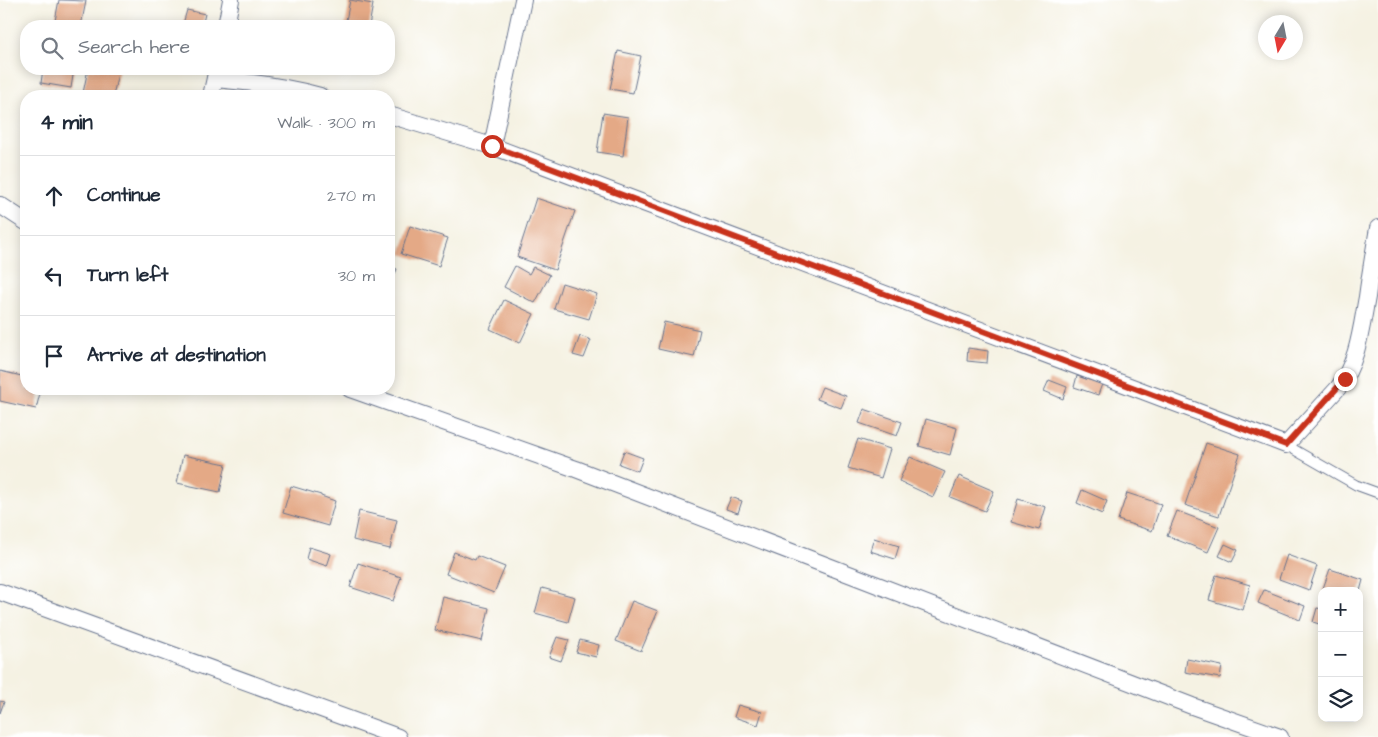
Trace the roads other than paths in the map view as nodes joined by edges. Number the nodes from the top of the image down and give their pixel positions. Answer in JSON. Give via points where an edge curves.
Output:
{"nodes":[{"id":1,"x":232,"y":0,"type":"edge"},
{"id":2,"x":523,"y":0,"type":"edge"},
{"id":3,"x":227,"y":20,"type":"edge"},
{"id":4,"x":216,"y":75,"type":"edge"},
{"id":5,"x":221,"y":75,"type":"edge"},
{"id":6,"x":212,"y":90,"type":"edge"},
{"id":7,"x":294,"y":90,"type":"edge"},
{"id":8,"x":395,"y":118,"type":"edge"},
{"id":9,"x":492,"y":146,"type":"junction"},
{"id":10,"x":0,"y":205,"type":"edge"},
{"id":11,"x":20,"y":218,"type":"edge"},
{"id":12,"x":1378,"y":228,"type":"edge"},
{"id":13,"x":367,"y":395,"type":"edge"},
{"id":14,"x":1286,"y":445,"type":"junction"},
{"id":15,"x":1378,"y":493,"type":"edge"},
{"id":16,"x":0,"y":592,"type":"edge"},
{"id":17,"x":398,"y":737,"type":"edge"},
{"id":18,"x":1280,"y":737,"type":"edge"}],
"edges":[{"from":1,"to":3,"type":"street"},
{"from":2,"to":9,"type":"street"},
{"from":4,"to":6,"type":"street"},
{"from":5,"to":7,"type":"street"},
{"from":8,"to":9,"type":"street"},
{"from":9,"to":14,"type":"street"},
{"from":10,"to":11,"type":"street"},
{"from":12,"to":14,"type":"street","via":[[1352,364],[1338,388]]},
{"from":13,"to":18,"type":"street","via":[[576,469]]},
{"from":14,"to":15,"type":"lane","via":[[1356,486]]},
{"from":16,"to":17,"type":"street"}]}
